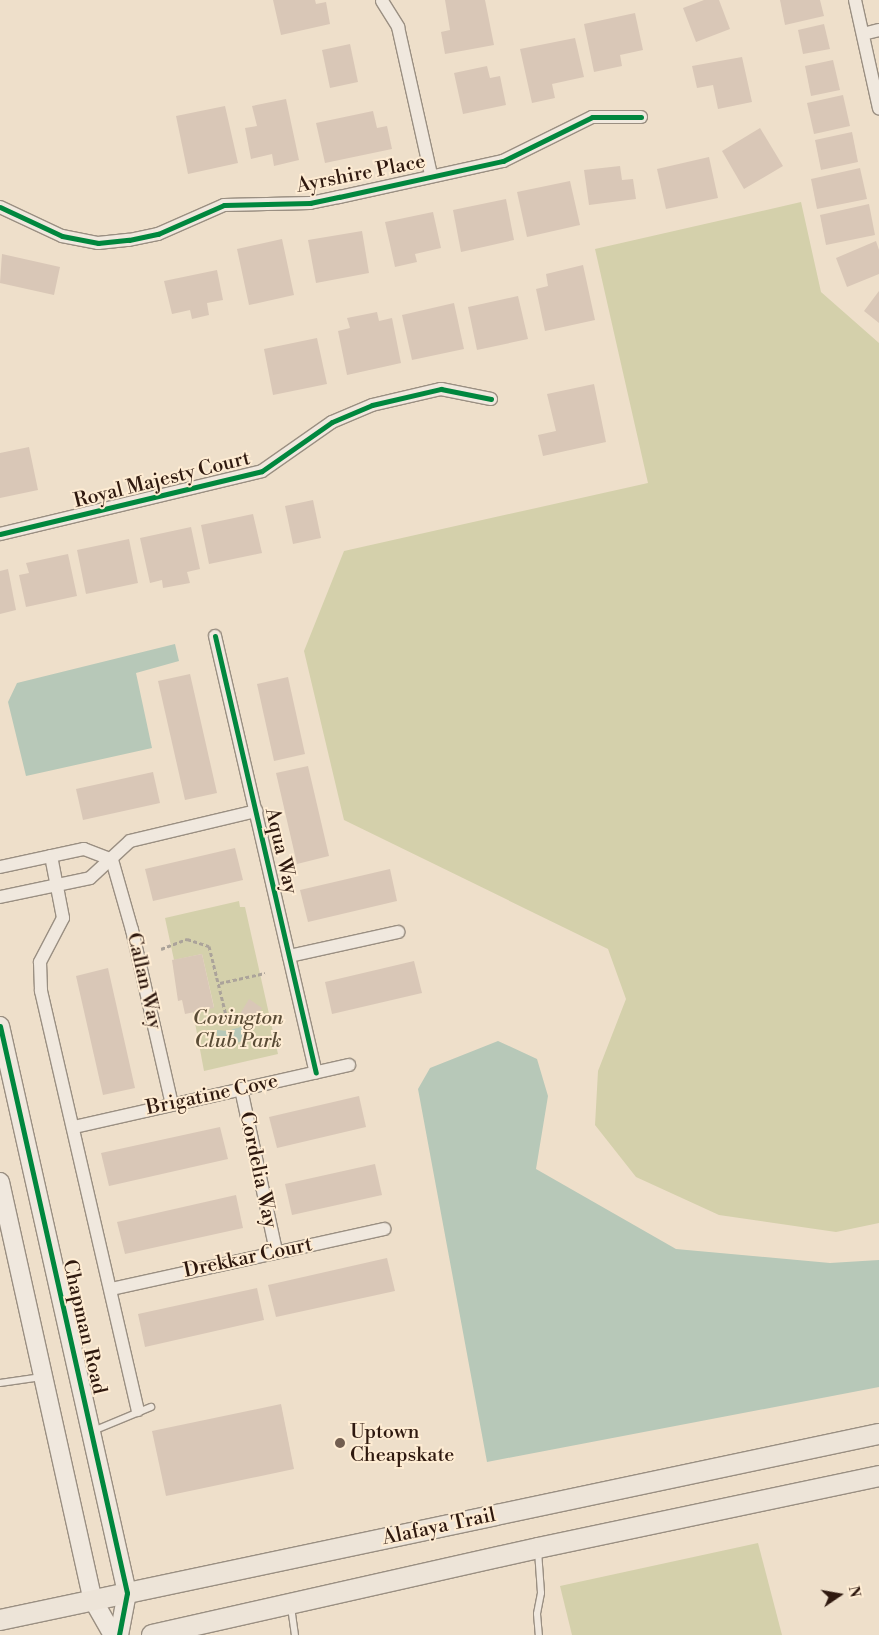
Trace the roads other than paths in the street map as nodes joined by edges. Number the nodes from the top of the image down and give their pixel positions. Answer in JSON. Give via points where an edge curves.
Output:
{"nodes":[{"id":1,"x":856,"y":0,"type":"edge"},
{"id":2,"x":382,"y":1,"type":"dead end"},
{"id":3,"x":879,"y":30,"type":"edge"},
{"id":4,"x":863,"y":34,"type":"junction"},
{"id":5,"x":879,"y":108,"type":"edge"},
{"id":6,"x":641,"y":118,"type":"dead end"},
{"id":7,"x":432,"y":175,"type":"junction"},
{"id":8,"x":0,"y":206,"type":"edge"},
{"id":9,"x":491,"y":399,"type":"dead end"},
{"id":10,"x":0,"y":534,"type":"edge"},
{"id":11,"x":215,"y":636,"type":"dead end"},
{"id":12,"x":256,"y":810,"type":"junction"},
{"id":13,"x":51,"y":856,"type":"junction"},
{"id":14,"x":112,"y":860,"type":"junction"},
{"id":15,"x":0,"y":866,"type":"edge"},
{"id":16,"x":57,"y":883,"type":"junction"},
{"id":17,"x":0,"y":897,"type":"edge"},
{"id":18,"x":398,"y":932,"type":"dead end"},
{"id":19,"x":289,"y":956,"type":"junction"},
{"id":20,"x":0,"y":1026,"type":"edge"},
{"id":21,"x":349,"y":1065,"type":"dead end"},
{"id":22,"x":316,"y":1072,"type":"junction"},
{"id":23,"x":240,"y":1089,"type":"junction"},
{"id":24,"x":172,"y":1104,"type":"junction"},
{"id":25,"x":74,"y":1127,"type":"junction"},
{"id":26,"x":0,"y":1182,"type":"edge"},
{"id":27,"x":385,"y":1229,"type":"dead end"},
{"id":28,"x":276,"y":1252,"type":"junction"},
{"id":29,"x":111,"y":1289,"type":"junction"},
{"id":30,"x":43,"y":1377,"type":"junction"},
{"id":31,"x":0,"y":1383,"type":"edge"},
{"id":32,"x":151,"y":1407,"type":"dead end"},
{"id":33,"x":138,"y":1410,"type":"junction"},
{"id":34,"x":93,"y":1431,"type":"junction"},
{"id":35,"x":879,"y":1434,"type":"edge"},
{"id":36,"x":879,"y":1476,"type":"edge"},
{"id":37,"x":538,"y":1548,"type":"junction"},
{"id":38,"x":127,"y":1592,"type":"junction"},
{"id":39,"x":93,"y":1600,"type":"junction"},
{"id":40,"x":290,"y":1604,"type":"junction"},
{"id":41,"x":0,"y":1620,"type":"edge"},
{"id":42,"x":113,"y":1635,"type":"edge"},
{"id":43,"x":119,"y":1635,"type":"edge"},
{"id":44,"x":152,"y":1635,"type":"edge"},
{"id":45,"x":296,"y":1635,"type":"edge"},
{"id":46,"x":539,"y":1635,"type":"edge"}],
"edges":[{"from":1,"to":4,"type":"street"},
{"from":2,"to":7,"type":"street","via":[[398,27]]},
{"from":3,"to":4,"type":"street"},
{"from":4,"to":5,"type":"street"},
{"from":6,"to":7,"type":"street","name":"Ayrshire Place","via":[[592,117],[503,161]]},
{"from":7,"to":8,"type":"street","name":"Ayrshire Place","via":[[310,203],[224,205],[158,234],[98,243],[62,236]]},
{"from":9,"to":10,"type":"street","name":"Royal Majesty Court","via":[[441,389],[372,405],[332,422],[262,470]]},
{"from":11,"to":12,"type":"street","name":"Aqua Way"},
{"from":12,"to":14,"type":"street","via":[[130,841]]},
{"from":12,"to":19,"type":"street","name":"Aqua Way"},
{"from":13,"to":14,"type":"street","via":[[84,849]]},
{"from":13,"to":15,"type":"street"},
{"from":13,"to":16,"type":"street"},
{"from":14,"to":16,"type":"street","via":[[90,878]]},
{"from":14,"to":24,"type":"street","name":"Callan Way","via":[[132,930]]},
{"from":16,"to":17,"type":"street"},
{"from":16,"to":25,"type":"street","via":[[63,918],[40,962],[41,991]]},
{"from":18,"to":19,"type":"street"},
{"from":19,"to":22,"type":"street","name":"Aqua Way"},
{"from":20,"to":34,"type":"street","name":"Chapman Road"},
{"from":21,"to":22,"type":"street","name":"Brigatine Cove"},
{"from":22,"to":23,"type":"street","name":"Brigatine Cove"},
{"from":23,"to":24,"type":"street","name":"Brigatine Cove"},
{"from":23,"to":28,"type":"street","name":"Cordelia Way"},
{"from":24,"to":25,"type":"street","name":"Brigatine Cove"},
{"from":25,"to":29,"type":"street"},
{"from":26,"to":30,"type":"street"},
{"from":27,"to":28,"type":"street","name":"Drekkar Court"},
{"from":28,"to":29,"type":"street","name":"Drekkar Court"},
{"from":29,"to":33,"type":"street"},
{"from":30,"to":31,"type":"lane"},
{"from":30,"to":39,"type":"street"},
{"from":32,"to":33,"type":"lane"},
{"from":33,"to":34,"type":"lane"},
{"from":34,"to":38,"type":"street","name":"Chapman Road"},
{"from":35,"to":38,"type":"main road","name":"Alafaya Trail"},
{"from":36,"to":37,"type":"main road","name":"Alafaya Trail"},
{"from":37,"to":40,"type":"main road","name":"Alafaya Trail"},
{"from":37,"to":46,"type":"lane"},
{"from":38,"to":39,"type":"main road","name":"Alafaya Trail"},
{"from":38,"to":43,"type":"street","name":"Chapman Road"},
{"from":39,"to":41,"type":"main road","name":"Alafaya Trail"},
{"from":39,"to":42,"type":"street"},
{"from":40,"to":44,"type":"main road","name":"Alafaya Trail"},
{"from":40,"to":45,"type":"lane"}]}
